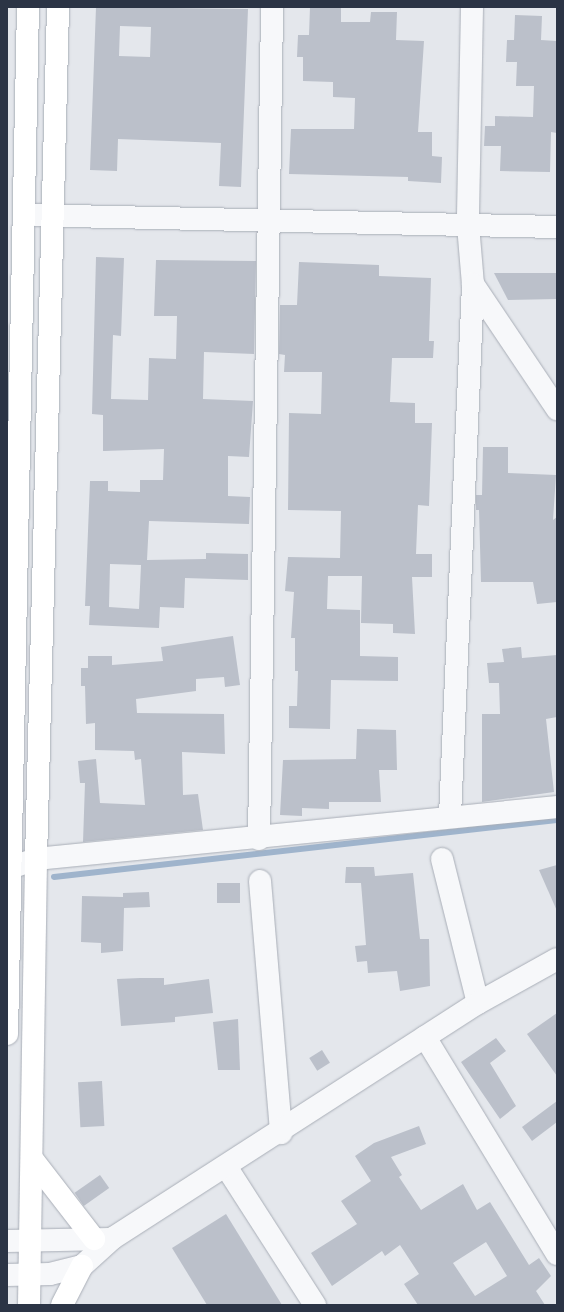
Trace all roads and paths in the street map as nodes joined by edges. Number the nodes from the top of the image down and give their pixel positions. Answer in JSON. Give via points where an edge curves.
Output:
{"nodes":[{"id":1,"x":28,"y":7,"type":"edge"},
{"id":2,"x":58,"y":7,"type":"edge"},
{"id":3,"x":272,"y":7,"type":"edge"},
{"id":4,"x":472,"y":7,"type":"edge"},
{"id":5,"x":24,"y":215,"type":"junction"},
{"id":6,"x":53,"y":216,"type":"junction"},
{"id":7,"x":270,"y":221,"type":"junction"},
{"id":8,"x":468,"y":225,"type":"junction"},
{"id":9,"x":557,"y":227,"type":"edge"},
{"id":10,"x":473,"y":284,"type":"junction"},
{"id":11,"x":14,"y":312,"type":"edge"},
{"id":12,"x":557,"y":409,"type":"edge"},
{"id":13,"x":10,"y":742,"type":"edge"},
{"id":14,"x":557,"y":807,"type":"edge"},
{"id":15,"x":450,"y":816,"type":"junction"},
{"id":16,"x":259,"y":839,"type":"junction"},
{"id":17,"x":9,"y":859,"type":"edge"},
{"id":18,"x":36,"y":859,"type":"junction"},
{"id":19,"x":442,"y":859,"type":"dead end"},
{"id":20,"x":260,"y":881,"type":"dead end"},
{"id":21,"x":9,"y":910,"type":"edge"},
{"id":22,"x":557,"y":959,"type":"edge"},
{"id":23,"x":478,"y":1003,"type":"junction"},
{"id":24,"x":7,"y":1034,"type":"edge"},
{"id":25,"x":425,"y":1037,"type":"junction"},
{"id":26,"x":281,"y":1133,"type":"junction"},
{"id":27,"x":33,"y":1160,"type":"junction"},
{"id":28,"x":226,"y":1168,"type":"junction"},
{"id":29,"x":104,"y":1239,"type":"junction"},
{"id":30,"x":31,"y":1240,"type":"junction"},
{"id":31,"x":7,"y":1241,"type":"edge"},
{"id":32,"x":557,"y":1254,"type":"edge"},
{"id":33,"x":82,"y":1266,"type":"junction"},
{"id":34,"x":30,"y":1274,"type":"junction"},
{"id":35,"x":7,"y":1275,"type":"edge"},
{"id":36,"x":29,"y":1305,"type":"edge"},
{"id":37,"x":62,"y":1305,"type":"edge"},
{"id":38,"x":315,"y":1305,"type":"edge"}],
"edges":[{"from":1,"to":5,"type":"main road"},
{"from":2,"to":6,"type":"main road"},
{"from":3,"to":7,"type":"street"},
{"from":4,"to":8,"type":"street"},
{"from":5,"to":6,"type":"street"},
{"from":5,"to":11,"type":"main road"},
{"from":6,"to":7,"type":"street"},
{"from":6,"to":18,"type":"main road"},
{"from":7,"to":8,"type":"street"},
{"from":7,"to":16,"type":"street"},
{"from":8,"to":9,"type":"street"},
{"from":8,"to":10,"type":"street"},
{"from":10,"to":12,"type":"street"},
{"from":10,"to":15,"type":"street"},
{"from":11,"to":13,"type":"main road"},
{"from":13,"to":17,"type":"main road"},
{"from":14,"to":15,"type":"street"},
{"from":15,"to":16,"type":"street"},
{"from":16,"to":18,"type":"street"},
{"from":17,"to":18,"type":"street"},
{"from":17,"to":21,"type":"main road"},
{"from":18,"to":27,"type":"main road"},
{"from":19,"to":23,"type":"street"},
{"from":20,"to":26,"type":"street"},
{"from":21,"to":24,"type":"main road"},
{"from":22,"to":23,"type":"street"},
{"from":23,"to":25,"type":"street"},
{"from":25,"to":26,"type":"street"},
{"from":25,"to":32,"type":"street"},
{"from":26,"to":28,"type":"street"},
{"from":27,"to":29,"type":"main road"},
{"from":27,"to":30,"type":"main road"},
{"from":28,"to":29,"type":"street"},
{"from":28,"to":38,"type":"street"},
{"from":29,"to":30,"type":"street"},
{"from":29,"to":33,"type":"street"},
{"from":30,"to":31,"type":"street"},
{"from":30,"to":34,"type":"main road"},
{"from":33,"to":34,"type":"street"},
{"from":33,"to":37,"type":"main road"},
{"from":34,"to":35,"type":"street"},
{"from":34,"to":36,"type":"main road"}]}
